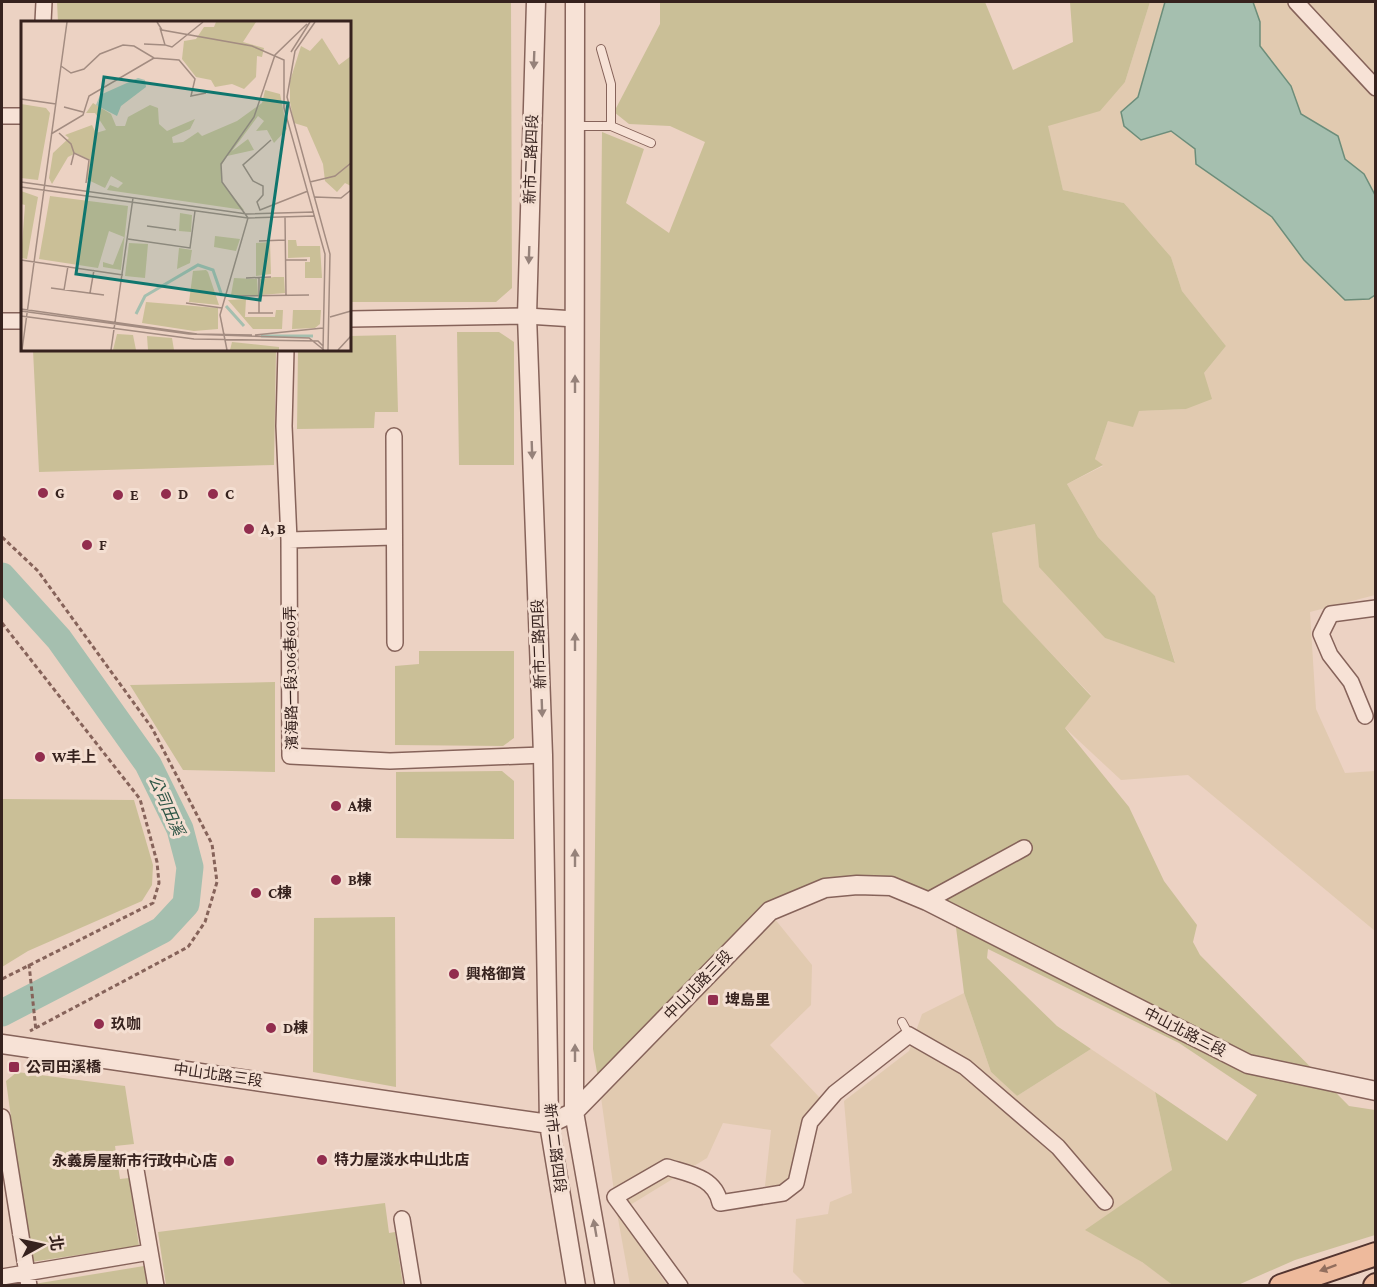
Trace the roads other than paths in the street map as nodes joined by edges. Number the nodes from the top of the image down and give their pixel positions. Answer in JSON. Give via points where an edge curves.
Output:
{"nodes":[{"id":1,"x":44,"y":2,"type":"edge"},
{"id":2,"x":536,"y":2,"type":"edge"},
{"id":3,"x":575,"y":2,"type":"edge"},
{"id":4,"x":1296,"y":2,"type":"edge"},
{"id":5,"x":43,"y":21,"type":"edge"},
{"id":6,"x":601,"y":49,"type":"dead end"},
{"id":7,"x":1376,"y":88,"type":"edge"},
{"id":8,"x":2,"y":116,"type":"edge"},
{"id":9,"x":21,"y":116,"type":"edge"},
{"id":10,"x":575,"y":126,"type":"junction"},
{"id":11,"x":611,"y":126,"type":"junction"},
{"id":12,"x":651,"y":143,"type":"dead end"},
{"id":13,"x":527,"y":316,"type":"junction"},
{"id":14,"x":351,"y":319,"type":"edge"},
{"id":15,"x":575,"y":319,"type":"junction"},
{"id":16,"x":2,"y":321,"type":"edge"},
{"id":17,"x":21,"y":321,"type":"edge"},
{"id":18,"x":286,"y":351,"type":"edge"},
{"id":19,"x":394,"y":436,"type":"dead end"},
{"id":20,"x":394,"y":537,"type":"junction"},
{"id":21,"x":289,"y":540,"type":"junction"},
{"id":22,"x":1376,"y":608,"type":"edge"},
{"id":23,"x":395,"y":643,"type":"dead end"},
{"id":24,"x":1365,"y":716,"type":"dead end"},
{"id":25,"x":543,"y":755,"type":"junction"},
{"id":26,"x":1024,"y":848,"type":"dead end"},
{"id":27,"x":927,"y":901,"type":"junction"},
{"id":28,"x":2,"y":1044,"type":"edge"},
{"id":29,"x":1376,"y":1091,"type":"edge"},
{"id":30,"x":574,"y":1112,"type":"junction"},
{"id":31,"x":2,"y":1117,"type":"edge"},
{"id":32,"x":549,"y":1124,"type":"junction"},
{"id":33,"x":135,"y":1164,"type":"dead end"},
{"id":34,"x":615,"y":1197,"type":"junction"},
{"id":35,"x":1106,"y":1202,"type":"dead end"},
{"id":36,"x":590,"y":1203,"type":"junction"},
{"id":37,"x":402,"y":1219,"type":"dead end"},
{"id":38,"x":150,"y":1252,"type":"junction"},
{"id":39,"x":1376,"y":1254,"type":"edge"},
{"id":40,"x":2,"y":1277,"type":"edge"},
{"id":41,"x":28,"y":1279,"type":"edge"},
{"id":42,"x":156,"y":1286,"type":"edge"},
{"id":43,"x":413,"y":1286,"type":"edge"},
{"id":44,"x":576,"y":1286,"type":"edge"},
{"id":45,"x":605,"y":1286,"type":"edge"},
{"id":46,"x":680,"y":1286,"type":"edge"},
{"id":47,"x":1281,"y":1286,"type":"edge"}],
"edges":[{"from":1,"to":5,"type":"street"},
{"from":2,"to":13,"type":"street","name":"新市二路四段","one_way":true},
{"from":3,"to":10,"type":"street","name":"新市二路四段"},
{"from":4,"to":7,"type":"street"},
{"from":6,"to":11,"type":"lane","via":[[610,84]]},
{"from":8,"to":9,"type":"street"},
{"from":10,"to":11,"type":"lane"},
{"from":10,"to":15,"type":"street","name":"新市二路四段"},
{"from":11,"to":12,"type":"lane"},
{"from":13,"to":14,"type":"street"},
{"from":13,"to":15,"type":"street"},
{"from":13,"to":25,"type":"street","name":"新市二路四段","one_way":true},
{"from":30,"to":15,"type":"street","name":"新市二路四段","one_way":true},
{"from":16,"to":17,"type":"street"},
{"from":18,"to":21,"type":"street","name":"濱海路一段306巷60弄","via":[[284,426]]},
{"from":19,"to":20,"type":"street"},
{"from":20,"to":21,"type":"street"},
{"from":20,"to":23,"type":"street"},
{"from":21,"to":25,"type":"street","name":"濱海路一段306巷60弄","via":[[290,756],[390,760]]},
{"from":22,"to":24,"type":"street","via":[[1331,614],[1321,634],[1330,655],[1351,682]]},
{"from":25,"to":32,"type":"street","name":"新市二路四段"},
{"from":26,"to":27,"type":"street"},
{"from":27,"to":29,"type":"street","name":"中山北路三段","via":[[1248,1064]]},
{"from":27,"to":30,"type":"street","name":"中山北路三段","via":[[891,886],[856,885],[825,888],[770,911]]},
{"from":28,"to":32,"type":"street","name":"中山北路三段"},
{"from":30,"to":32,"type":"street","name":"中山北路三段"},
{"from":30,"to":36,"type":"street","name":"新市二路四段"},
{"from":31,"to":41,"type":"street"},
{"from":32,"to":44,"type":"street","name":"新市二路四段"},
{"from":33,"to":38,"type":"street"},
{"from":34,"to":35,"type":"street","via":[[667,1167],[706,1180],[718,1191],[720,1203],[783,1193],[796,1183],[810,1122],[835,1093],[906,1028],[965,1068],[1033,1125],[1058,1147]]},
{"from":34,"to":36,"type":"street"},
{"from":34,"to":46,"type":"street"},
{"from":45,"to":36,"type":"street","name":"新市二路四段","one_way":true},
{"from":37,"to":43,"type":"street"},
{"from":38,"to":41,"type":"street"},
{"from":38,"to":42,"type":"street"},
{"from":39,"to":47,"type":"main road","one_way":true},
{"from":40,"to":41,"type":"street"}]}
